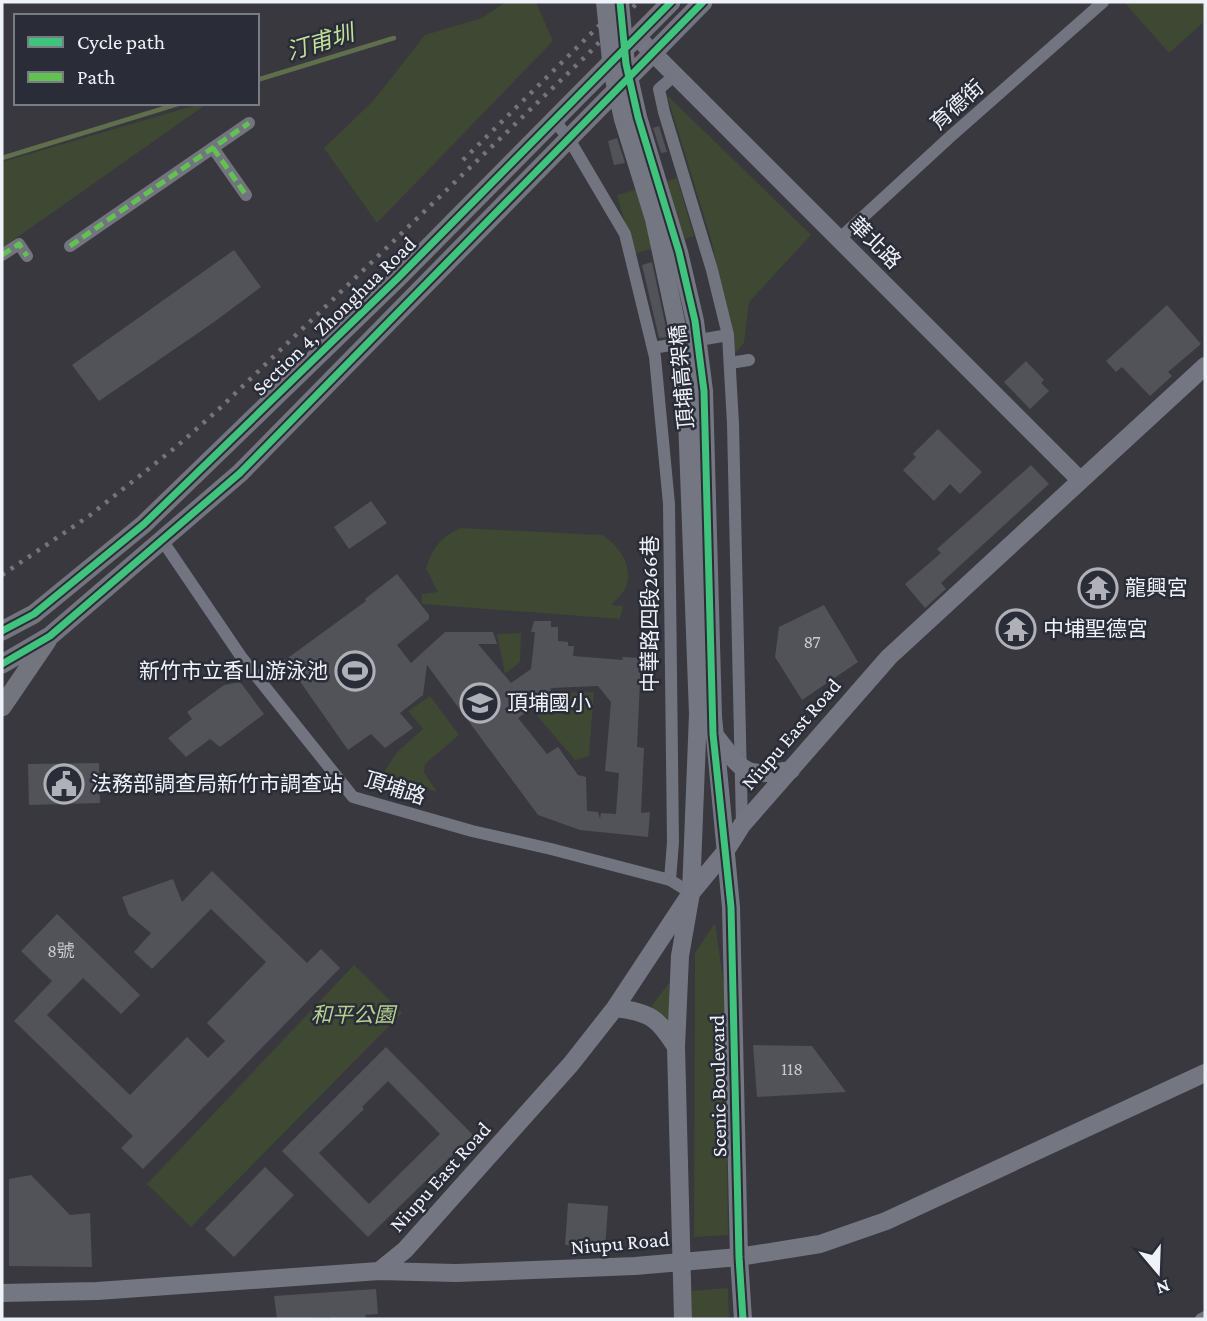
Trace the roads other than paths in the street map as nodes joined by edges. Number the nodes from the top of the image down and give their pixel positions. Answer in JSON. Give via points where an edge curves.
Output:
{"nodes":[{"id":1,"x":606,"y":2,"type":"edge"},
{"id":2,"x":621,"y":2,"type":"edge"},
{"id":3,"x":671,"y":2,"type":"edge"},
{"id":4,"x":702,"y":2,"type":"edge"},
{"id":5,"x":1102,"y":2,"type":"edge"},
{"id":6,"x":637,"y":37,"type":"junction"},
{"id":7,"x":655,"y":52,"type":"junction"},
{"id":8,"x":675,"y":75,"type":"junction"},
{"id":9,"x":555,"y":121,"type":"junction"},
{"id":10,"x":249,"y":123,"type":"dead end"},
{"id":11,"x":569,"y":139,"type":"junction"},
{"id":12,"x":213,"y":148,"type":"junction"},
{"id":13,"x":246,"y":195,"type":"dead end"},
{"id":14,"x":839,"y":239,"type":"junction"},
{"id":15,"x":70,"y":246,"type":"dead end"},
{"id":16,"x":2,"y":256,"type":"edge"},
{"id":17,"x":27,"y":256,"type":"dead end"},
{"id":18,"x":727,"y":335,"type":"junction"},
{"id":19,"x":653,"y":348,"type":"junction"},
{"id":20,"x":749,"y":360,"type":"dead end"},
{"id":21,"x":730,"y":363,"type":"junction"},
{"id":22,"x":1205,"y":366,"type":"edge"},
{"id":23,"x":1080,"y":480,"type":"junction"},
{"id":24,"x":162,"y":540,"type":"junction"},
{"id":25,"x":2,"y":631,"type":"edge"},
{"id":26,"x":50,"y":636,"type":"junction"},
{"id":27,"x":2,"y":664,"type":"edge"},
{"id":28,"x":2,"y":707,"type":"edge"},
{"id":29,"x":708,"y":722,"type":"junction"},
{"id":30,"x":743,"y":768,"type":"junction"},
{"id":31,"x":791,"y":770,"type":"junction"},
{"id":32,"x":742,"y":825,"type":"junction"},
{"id":33,"x":725,"y":852,"type":"junction"},
{"id":34,"x":670,"y":880,"type":"junction"},
{"id":35,"x":691,"y":893,"type":"junction"},
{"id":36,"x":615,"y":1009,"type":"junction"},
{"id":37,"x":676,"y":1047,"type":"junction"},
{"id":38,"x":1205,"y":1073,"type":"edge"},
{"id":39,"x":739,"y":1257,"type":"junction"},
{"id":40,"x":682,"y":1261,"type":"junction"},
{"id":41,"x":379,"y":1271,"type":"junction"},
{"id":42,"x":2,"y":1293,"type":"edge"},
{"id":43,"x":683,"y":1319,"type":"edge"},
{"id":44,"x":743,"y":1319,"type":"edge"}],
"edges":[{"from":1,"to":29,"type":"street","name":"頂埔高架橋","bridge":true,"via":[[612,70],[654,219],[685,364]]},
{"from":2,"to":29,"type":"street","name":"頂埔高架橋","bridge":true,"via":[[626,64],[679,252],[695,321],[704,391]]},
{"from":3,"to":6,"type":"main road","name":"Section 4, Zhonghua Road"},
{"from":4,"to":7,"type":"main road","name":"Section 4, Zhonghua Road"},
{"from":5,"to":14,"type":"street","name":"育德街"},
{"from":6,"to":7,"type":"street","name":"華北路"},
{"from":6,"to":9,"type":"main road","name":"Section 4, Zhonghua Road"},
{"from":7,"to":8,"type":"street","name":"華北路"},
{"from":7,"to":11,"type":"main road","name":"Section 4, Zhonghua Road"},
{"from":8,"to":14,"type":"street","name":"華北路"},
{"from":8,"to":18,"type":"street","via":[[659,89],[661,101]]},
{"from":9,"to":11,"type":"street","name":"中華路四段266巷"},
{"from":9,"to":25,"type":"main road","name":"Section 4, Zhonghua Road","via":[[144,524],[34,614]]},
{"from":10,"to":12,"type":"street"},
{"from":11,"to":19,"type":"street","name":"中華路四段266巷","via":[[625,234]]},
{"from":11,"to":24,"type":"main road","name":"Section 4, Zhonghua Road","via":[[240,473]]},
{"from":12,"to":13,"type":"street"},
{"from":12,"to":15,"type":"street"},
{"from":14,"to":23,"type":"street","name":"華北路"},
{"from":16,"to":17,"type":"street","via":[[19,244]]},
{"from":18,"to":19,"type":"street"},
{"from":18,"to":21,"type":"street"},
{"from":19,"to":34,"type":"street","name":"中華路四段266巷","via":[[669,504]]},
{"from":20,"to":21,"type":"street"},
{"from":21,"to":30,"type":"street"},
{"from":22,"to":23,"type":"street","name":"Niupu East Road"},
{"from":23,"to":31,"type":"street","name":"Niupu East Road","via":[[888,657]]},
{"from":24,"to":26,"type":"main road","name":"Section 4, Zhonghua Road"},
{"from":24,"to":34,"type":"street","name":"頂埔路","via":[[242,658],[353,797]]},
{"from":26,"to":27,"type":"main road","name":"Section 4, Zhonghua Road"},
{"from":26,"to":28,"type":"main road"},
{"from":29,"to":30,"type":"street"},
{"from":29,"to":33,"type":"street","name":"Scenic Boulevard"},
{"from":29,"to":35,"type":"street","name":"Scenic Boulevard"},
{"from":30,"to":31,"type":"street","via":[[763,775]]},
{"from":30,"to":32,"type":"street"},
{"from":31,"to":32,"type":"street","name":"Niupu East Road"},
{"from":32,"to":33,"type":"street","name":"Niupu East Road"},
{"from":33,"to":35,"type":"street","name":"Niupu East Road"},
{"from":33,"to":39,"type":"street","name":"Scenic Boulevard","via":[[731,907]]},
{"from":34,"to":35,"type":"street","name":"頂埔路"},
{"from":35,"to":36,"type":"street","name":"Niupu East Road"},
{"from":35,"to":37,"type":"street","name":"Scenic Boulevard","via":[[680,956]]},
{"from":36,"to":37,"type":"street","via":[[654,1017]]},
{"from":36,"to":41,"type":"street","name":"Niupu East Road","via":[[524,1118],[405,1250]]},
{"from":37,"to":40,"type":"street","name":"Scenic Boulevard"},
{"from":38,"to":39,"type":"street","name":"Niupu Road","via":[[886,1221],[820,1244]]},
{"from":39,"to":40,"type":"street","name":"Niupu Road"},
{"from":39,"to":44,"type":"street","name":"Scenic Boulevard"},
{"from":40,"to":41,"type":"street","name":"Niupu Road","via":[[560,1271]]},
{"from":40,"to":43,"type":"street","name":"Scenic Boulevard"},
{"from":41,"to":42,"type":"street","name":"Niupu Road","via":[[97,1291]]}]}
